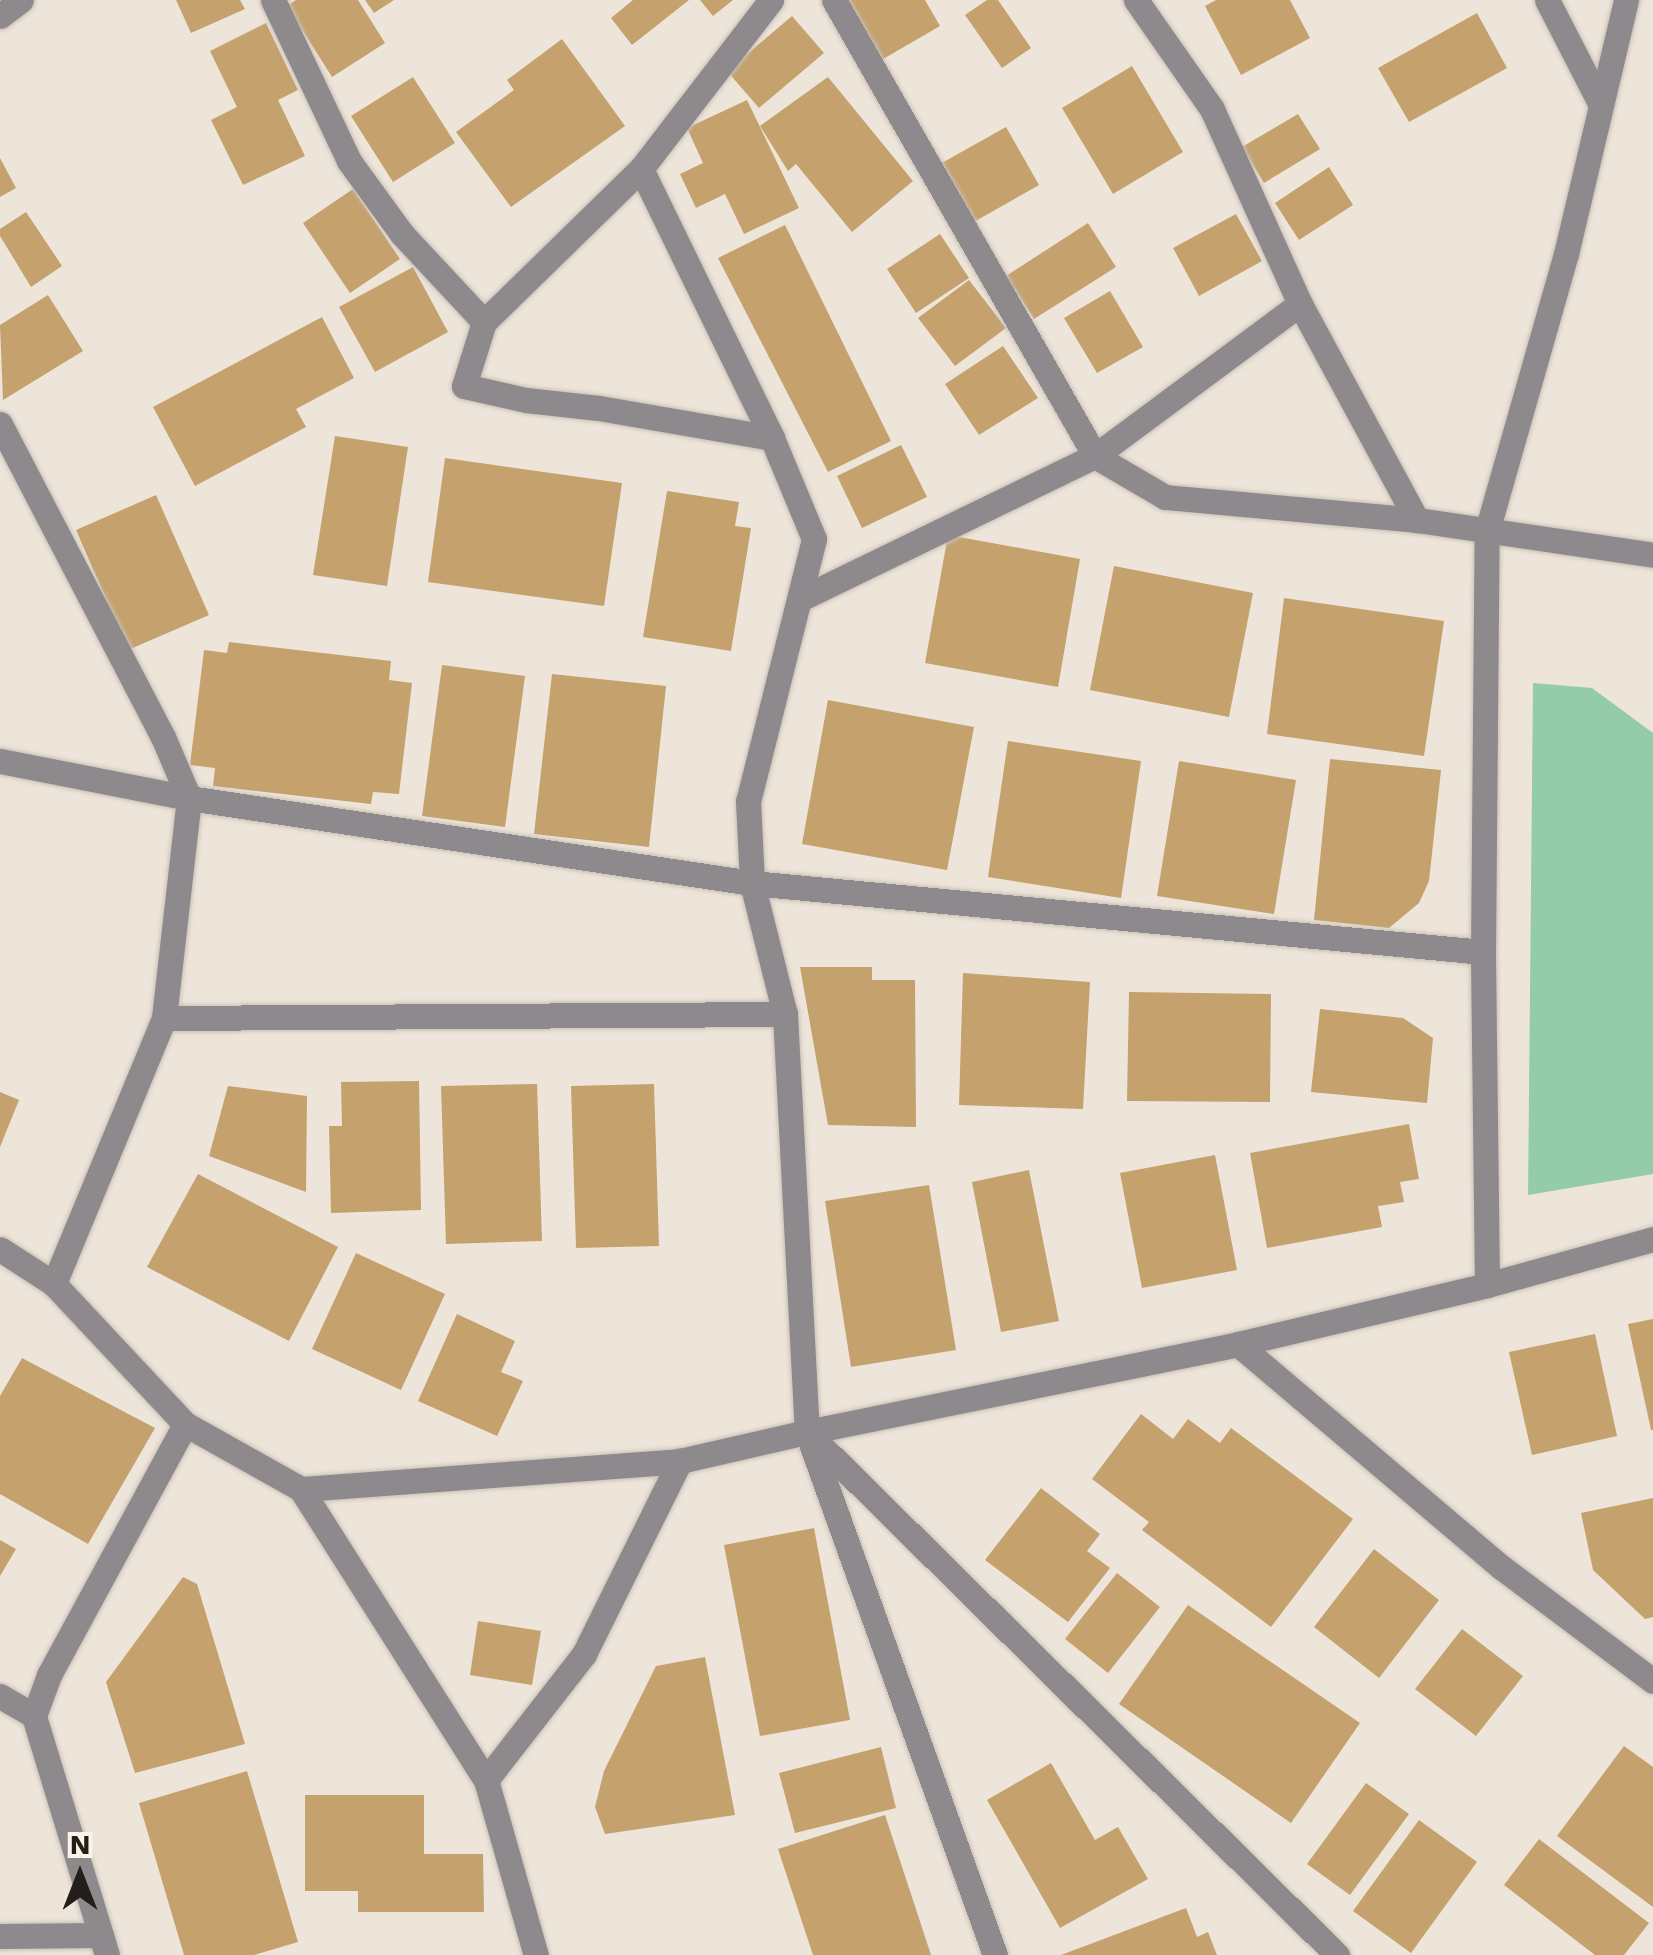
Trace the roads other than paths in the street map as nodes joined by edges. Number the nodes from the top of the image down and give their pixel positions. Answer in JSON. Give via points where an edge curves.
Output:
{"nodes":[{"id":1,"x":21,"y":0,"type":"edge"},
{"id":2,"x":273,"y":0,"type":"edge"},
{"id":3,"x":770,"y":0,"type":"edge"},
{"id":4,"x":834,"y":0,"type":"edge"},
{"id":5,"x":1136,"y":0,"type":"edge"},
{"id":6,"x":1546,"y":0,"type":"edge"},
{"id":7,"x":1626,"y":0,"type":"edge"},
{"id":8,"x":0,"y":16,"type":"edge"},
{"id":9,"x":1600,"y":106,"type":"junction"},
{"id":10,"x":641,"y":169,"type":"junction"},
{"id":11,"x":1300,"y":304,"type":"junction"},
{"id":12,"x":484,"y":322,"type":"junction"},
{"id":13,"x":0,"y":424,"type":"edge"},
{"id":14,"x":772,"y":438,"type":"junction"},
{"id":15,"x":1094,"y":456,"type":"junction"},
{"id":16,"x":1417,"y":520,"type":"junction"},
{"id":17,"x":1487,"y":530,"type":"junction"},
{"id":18,"x":1653,"y":555,"type":"edge"},
{"id":19,"x":802,"y":598,"type":"junction"},
{"id":20,"x":0,"y":761,"type":"edge"},
{"id":21,"x":189,"y":798,"type":"junction"},
{"id":22,"x":752,"y":883,"type":"junction"},
{"id":23,"x":1483,"y":952,"type":"junction"},
{"id":24,"x":785,"y":1014,"type":"junction"},
{"id":25,"x":164,"y":1018,"type":"junction"},
{"id":26,"x":1653,"y":1240,"type":"edge"},
{"id":27,"x":0,"y":1249,"type":"edge"},
{"id":28,"x":54,"y":1284,"type":"junction"},
{"id":29,"x":1487,"y":1285,"type":"junction"},
{"id":30,"x":1238,"y":1344,"type":"junction"},
{"id":31,"x":186,"y":1424,"type":"junction"},
{"id":32,"x":807,"y":1432,"type":"junction"},
{"id":33,"x":680,"y":1460,"type":"junction"},
{"id":34,"x":301,"y":1489,"type":"junction"},
{"id":35,"x":1653,"y":1680,"type":"edge"},
{"id":36,"x":0,"y":1696,"type":"edge"},
{"id":37,"x":34,"y":1716,"type":"junction"},
{"id":38,"x":486,"y":1780,"type":"junction"},
{"id":39,"x":0,"y":1936,"type":"edge"},
{"id":40,"x":104,"y":1945,"type":"edge"},
{"id":41,"x":536,"y":1955,"type":"edge"},
{"id":42,"x":995,"y":1955,"type":"edge"},
{"id":43,"x":1336,"y":1955,"type":"edge"}],
"edges":[{"from":1,"to":8,"type":"street"},
{"from":2,"to":12,"type":"street","via":[[349,160],[402,234]]},
{"from":3,"to":10,"type":"street"},
{"from":4,"to":15,"type":"street"},
{"from":5,"to":11,"type":"street","via":[[1212,109]]},
{"from":6,"to":9,"type":"street"},
{"from":7,"to":9,"type":"street"},
{"from":9,"to":17,"type":"street","via":[[1566,254]]},
{"from":10,"to":12,"type":"street"},
{"from":10,"to":14,"type":"street"},
{"from":11,"to":15,"type":"street"},
{"from":11,"to":16,"type":"street"},
{"from":12,"to":14,"type":"street","via":[[464,386]]},
{"from":13,"to":21,"type":"street"},
{"from":14,"to":19,"type":"street","via":[[814,540]]},
{"from":15,"to":16,"type":"street","via":[[1165,497]]},
{"from":15,"to":19,"type":"street"},
{"from":16,"to":17,"type":"street"},
{"from":17,"to":18,"type":"street"},
{"from":17,"to":23,"type":"street"},
{"from":19,"to":22,"type":"street","via":[[748,800]]},
{"from":20,"to":21,"type":"street"},
{"from":21,"to":22,"type":"street"},
{"from":21,"to":25,"type":"street"},
{"from":22,"to":23,"type":"street"},
{"from":22,"to":24,"type":"street"},
{"from":23,"to":29,"type":"street"},
{"from":24,"to":25,"type":"street"},
{"from":24,"to":32,"type":"street"},
{"from":25,"to":28,"type":"street"},
{"from":26,"to":29,"type":"street"},
{"from":27,"to":28,"type":"street"},
{"from":28,"to":31,"type":"street"},
{"from":29,"to":30,"type":"street"},
{"from":30,"to":32,"type":"street"},
{"from":30,"to":35,"type":"street","via":[[1501,1567]]},
{"from":31,"to":34,"type":"street"},
{"from":31,"to":37,"type":"street","via":[[49,1675]]},
{"from":32,"to":33,"type":"street"},
{"from":32,"to":42,"type":"street"},
{"from":32,"to":43,"type":"street"},
{"from":33,"to":34,"type":"street"},
{"from":33,"to":38,"type":"street","via":[[584,1654]]},
{"from":34,"to":38,"type":"street"},
{"from":36,"to":37,"type":"street"},
{"from":37,"to":40,"type":"street"},
{"from":38,"to":41,"type":"street"},
{"from":39,"to":40,"type":"street"}]}
